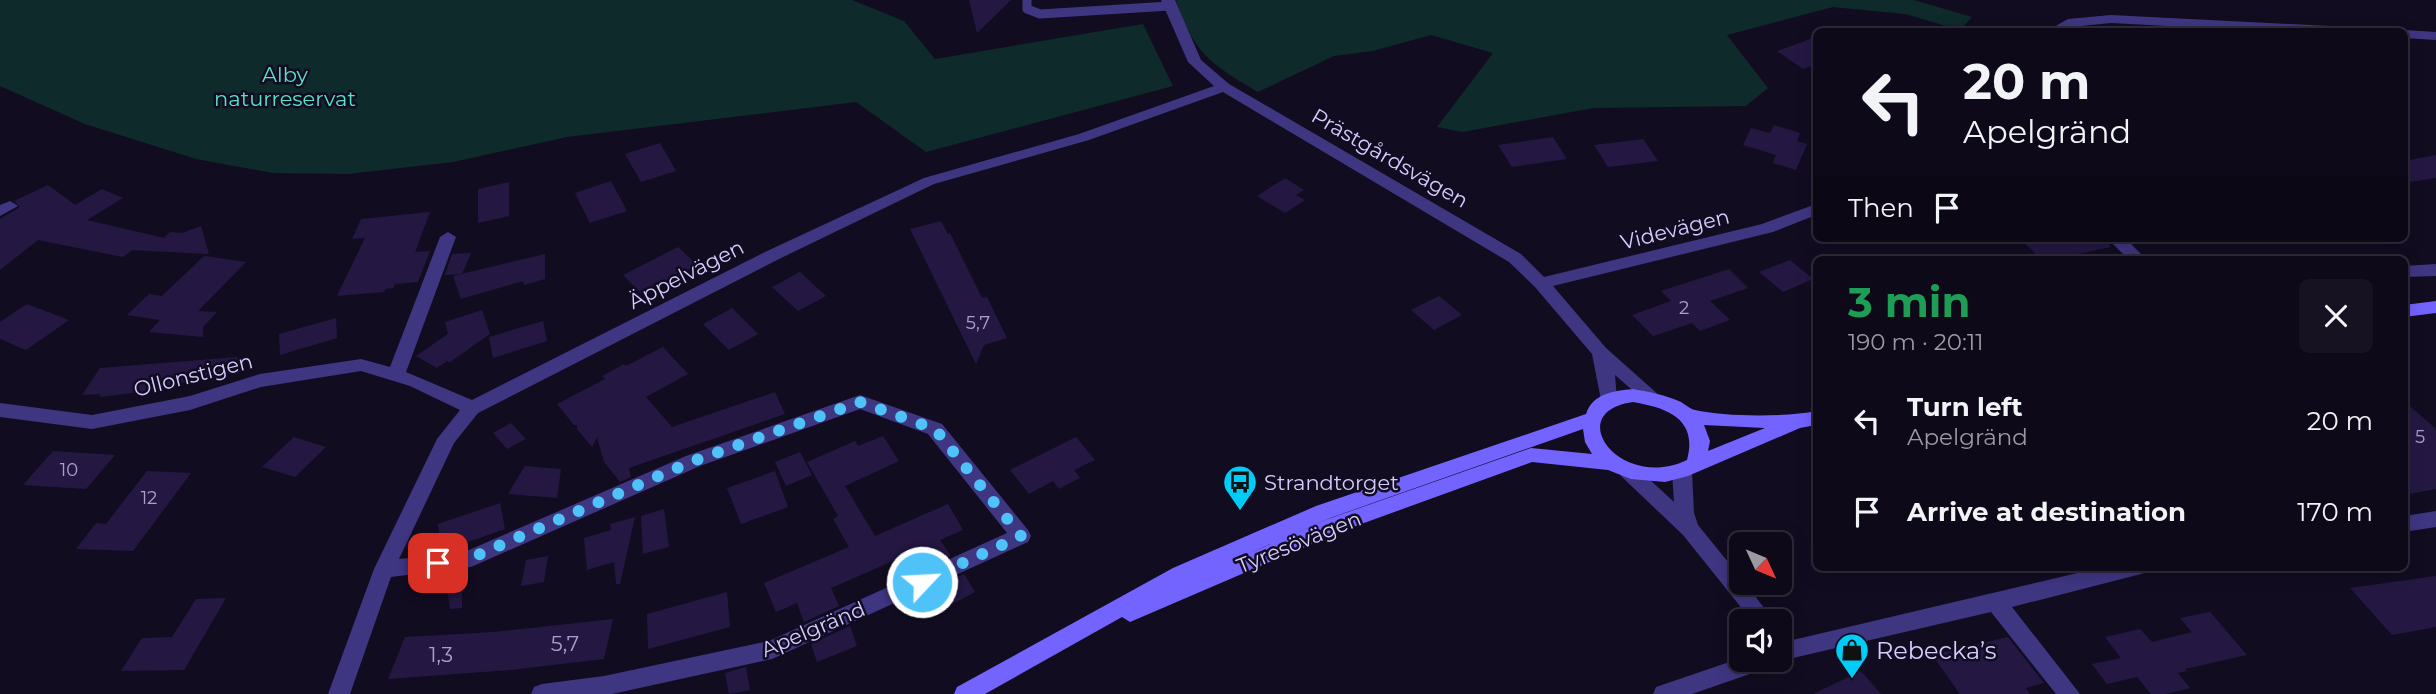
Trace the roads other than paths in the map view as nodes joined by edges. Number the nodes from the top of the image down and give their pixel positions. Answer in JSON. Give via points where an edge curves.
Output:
{"nodes":[{"id":1,"x":1027,"y":0,"type":"edge"},
{"id":2,"x":1096,"y":0,"type":"edge"},
{"id":3,"x":1169,"y":3,"type":"edge"},
{"id":4,"x":1107,"y":8,"type":"junction"},
{"id":5,"x":2058,"y":28,"type":"edge"},
{"id":6,"x":2290,"y":28,"type":"edge"},
{"id":7,"x":2408,"y":34,"type":"edge"},
{"id":8,"x":2436,"y":36,"type":"edge"},
{"id":9,"x":1224,"y":87,"type":"junction"},
{"id":10,"x":1813,"y":210,"type":"edge"},
{"id":11,"x":448,"y":237,"type":"dead end"},
{"id":12,"x":2119,"y":242,"type":"edge"},
{"id":13,"x":2135,"y":256,"type":"edge"},
{"id":14,"x":2436,"y":270,"type":"edge"},
{"id":15,"x":2408,"y":272,"type":"edge"},
{"id":16,"x":1541,"y":283,"type":"junction"},
{"id":17,"x":2436,"y":307,"type":"edge"},
{"id":18,"x":2408,"y":310,"type":"edge"},
{"id":19,"x":1600,"y":352,"type":"junction"},
{"id":20,"x":396,"y":377,"type":"junction"},
{"id":21,"x":1652,"y":397,"type":"junction"},
{"id":22,"x":1608,"y":400,"type":"junction"},
{"id":23,"x":472,"y":408,"type":"junction"},
{"id":24,"x":0,"y":410,"type":"edge"},
{"id":25,"x":1688,"y":416,"type":"junction"},
{"id":26,"x":1591,"y":419,"type":"junction"},
{"id":27,"x":1813,"y":419,"type":"edge"},
{"id":28,"x":1797,"y":422,"type":"junction"},
{"id":29,"x":1620,"y":467,"type":"junction"},
{"id":30,"x":1688,"y":468,"type":"junction"},
{"id":31,"x":2436,"y":519,"type":"edge"},
{"id":32,"x":2408,"y":523,"type":"edge"},
{"id":33,"x":1690,"y":529,"type":"junction"},
{"id":34,"x":384,"y":569,"type":"junction"},
{"id":35,"x":2121,"y":571,"type":"edge"},
{"id":36,"x":1996,"y":602,"type":"junction"},
{"id":37,"x":1754,"y":609,"type":"edge"},
{"id":38,"x":1792,"y":645,"type":"edge"},
{"id":39,"x":1034,"y":654,"type":"junction"},
{"id":40,"x":1729,"y":671,"type":"edge"},
{"id":41,"x":339,"y":694,"type":"edge"},
{"id":42,"x":542,"y":694,"type":"edge"},
{"id":43,"x":965,"y":694,"type":"edge"},
{"id":44,"x":1664,"y":694,"type":"edge"},
{"id":45,"x":2069,"y":694,"type":"edge"}],
"edges":[{"from":1,"to":4,"type":"lane","via":[[1027,9],[1040,14]]},
{"from":2,"to":4,"type":"lane"},
{"from":3,"to":4,"type":"lane"},
{"from":3,"to":9,"type":"street","name":"Prästgårdsvägen","via":[[1195,62]]},
{"from":5,"to":6,"type":"street","via":[[2111,19]]},
{"from":7,"to":8,"type":"street"},
{"from":9,"to":16,"type":"street","name":"Prästgårdsvägen","via":[[1515,258]]},
{"from":9,"to":23,"type":"street","name":"Äppelvägen","via":[[1084,137],[929,181],[782,250]]},
{"from":10,"to":16,"type":"street","name":"Videvägen","via":[[1767,228]]},
{"from":11,"to":20,"type":"street"},
{"from":12,"to":13,"type":"street"},
{"from":14,"to":15,"type":"street"},
{"from":16,"to":19,"type":"street","name":"Prästgårdsvägen"},
{"from":17,"to":18,"type":"main road"},
{"from":19,"to":21,"type":"street","name":"Prästgårdsvägen"},
{"from":19,"to":22,"type":"street","name":"Prästgårdsvägen"},
{"from":20,"to":23,"type":"street","name":"Ollonstigen"},
{"from":20,"to":24,"type":"street","name":"Ollonstigen","via":[[361,365],[307,372],[190,403],[92,422]]},
{"from":21,"to":22,"type":"main road","name":"Tyresövägen"},
{"from":21,"to":25,"type":"main road","name":"Tyresövägen"},
{"from":22,"to":26,"type":"main road","name":"Tyresövägen"},
{"from":23,"to":34,"type":"street","name":"Äppelvägen","via":[[446,439]]},
{"from":25,"to":28,"type":"main road","name":"Tyresövägen"},
{"from":25,"to":30,"type":"main road","via":[[1701,439],[1700,453]]},
{"from":26,"to":29,"type":"main road","via":[[1591,437],[1598,450]]},
{"from":26,"to":39,"type":"main road","name":"Tyresövägen","via":[[1323,512],[1180,574]]},
{"from":27,"to":28,"type":"main road","name":"Tyresövägen"},
{"from":28,"to":30,"type":"main road","name":"Tyresövägen"},
{"from":29,"to":30,"type":"main road","name":"Tyresövägen","via":[[1650,477]]},
{"from":29,"to":33,"type":"street"},
{"from":29,"to":39,"type":"main road","name":"Tyresövägen","via":[[1531,455],[1335,525]]},
{"from":30,"to":33,"type":"street","via":[[1684,513]]},
{"from":31,"to":32,"type":"street"},
{"from":33,"to":37,"type":"street"},
{"from":34,"to":41,"type":"street","name":"Äppelvägen"},
{"from":34,"to":42,"type":"street","name":"Apelgränd","via":[[464,561],[693,461],[860,402],[935,429],[1021,536],[772,650],[604,686]]},
{"from":35,"to":36,"type":"street"},
{"from":36,"to":38,"type":"street"},
{"from":36,"to":45,"type":"street"},
{"from":39,"to":43,"type":"main road","name":"Tyresövägen"},
{"from":40,"to":44,"type":"street"}]}
